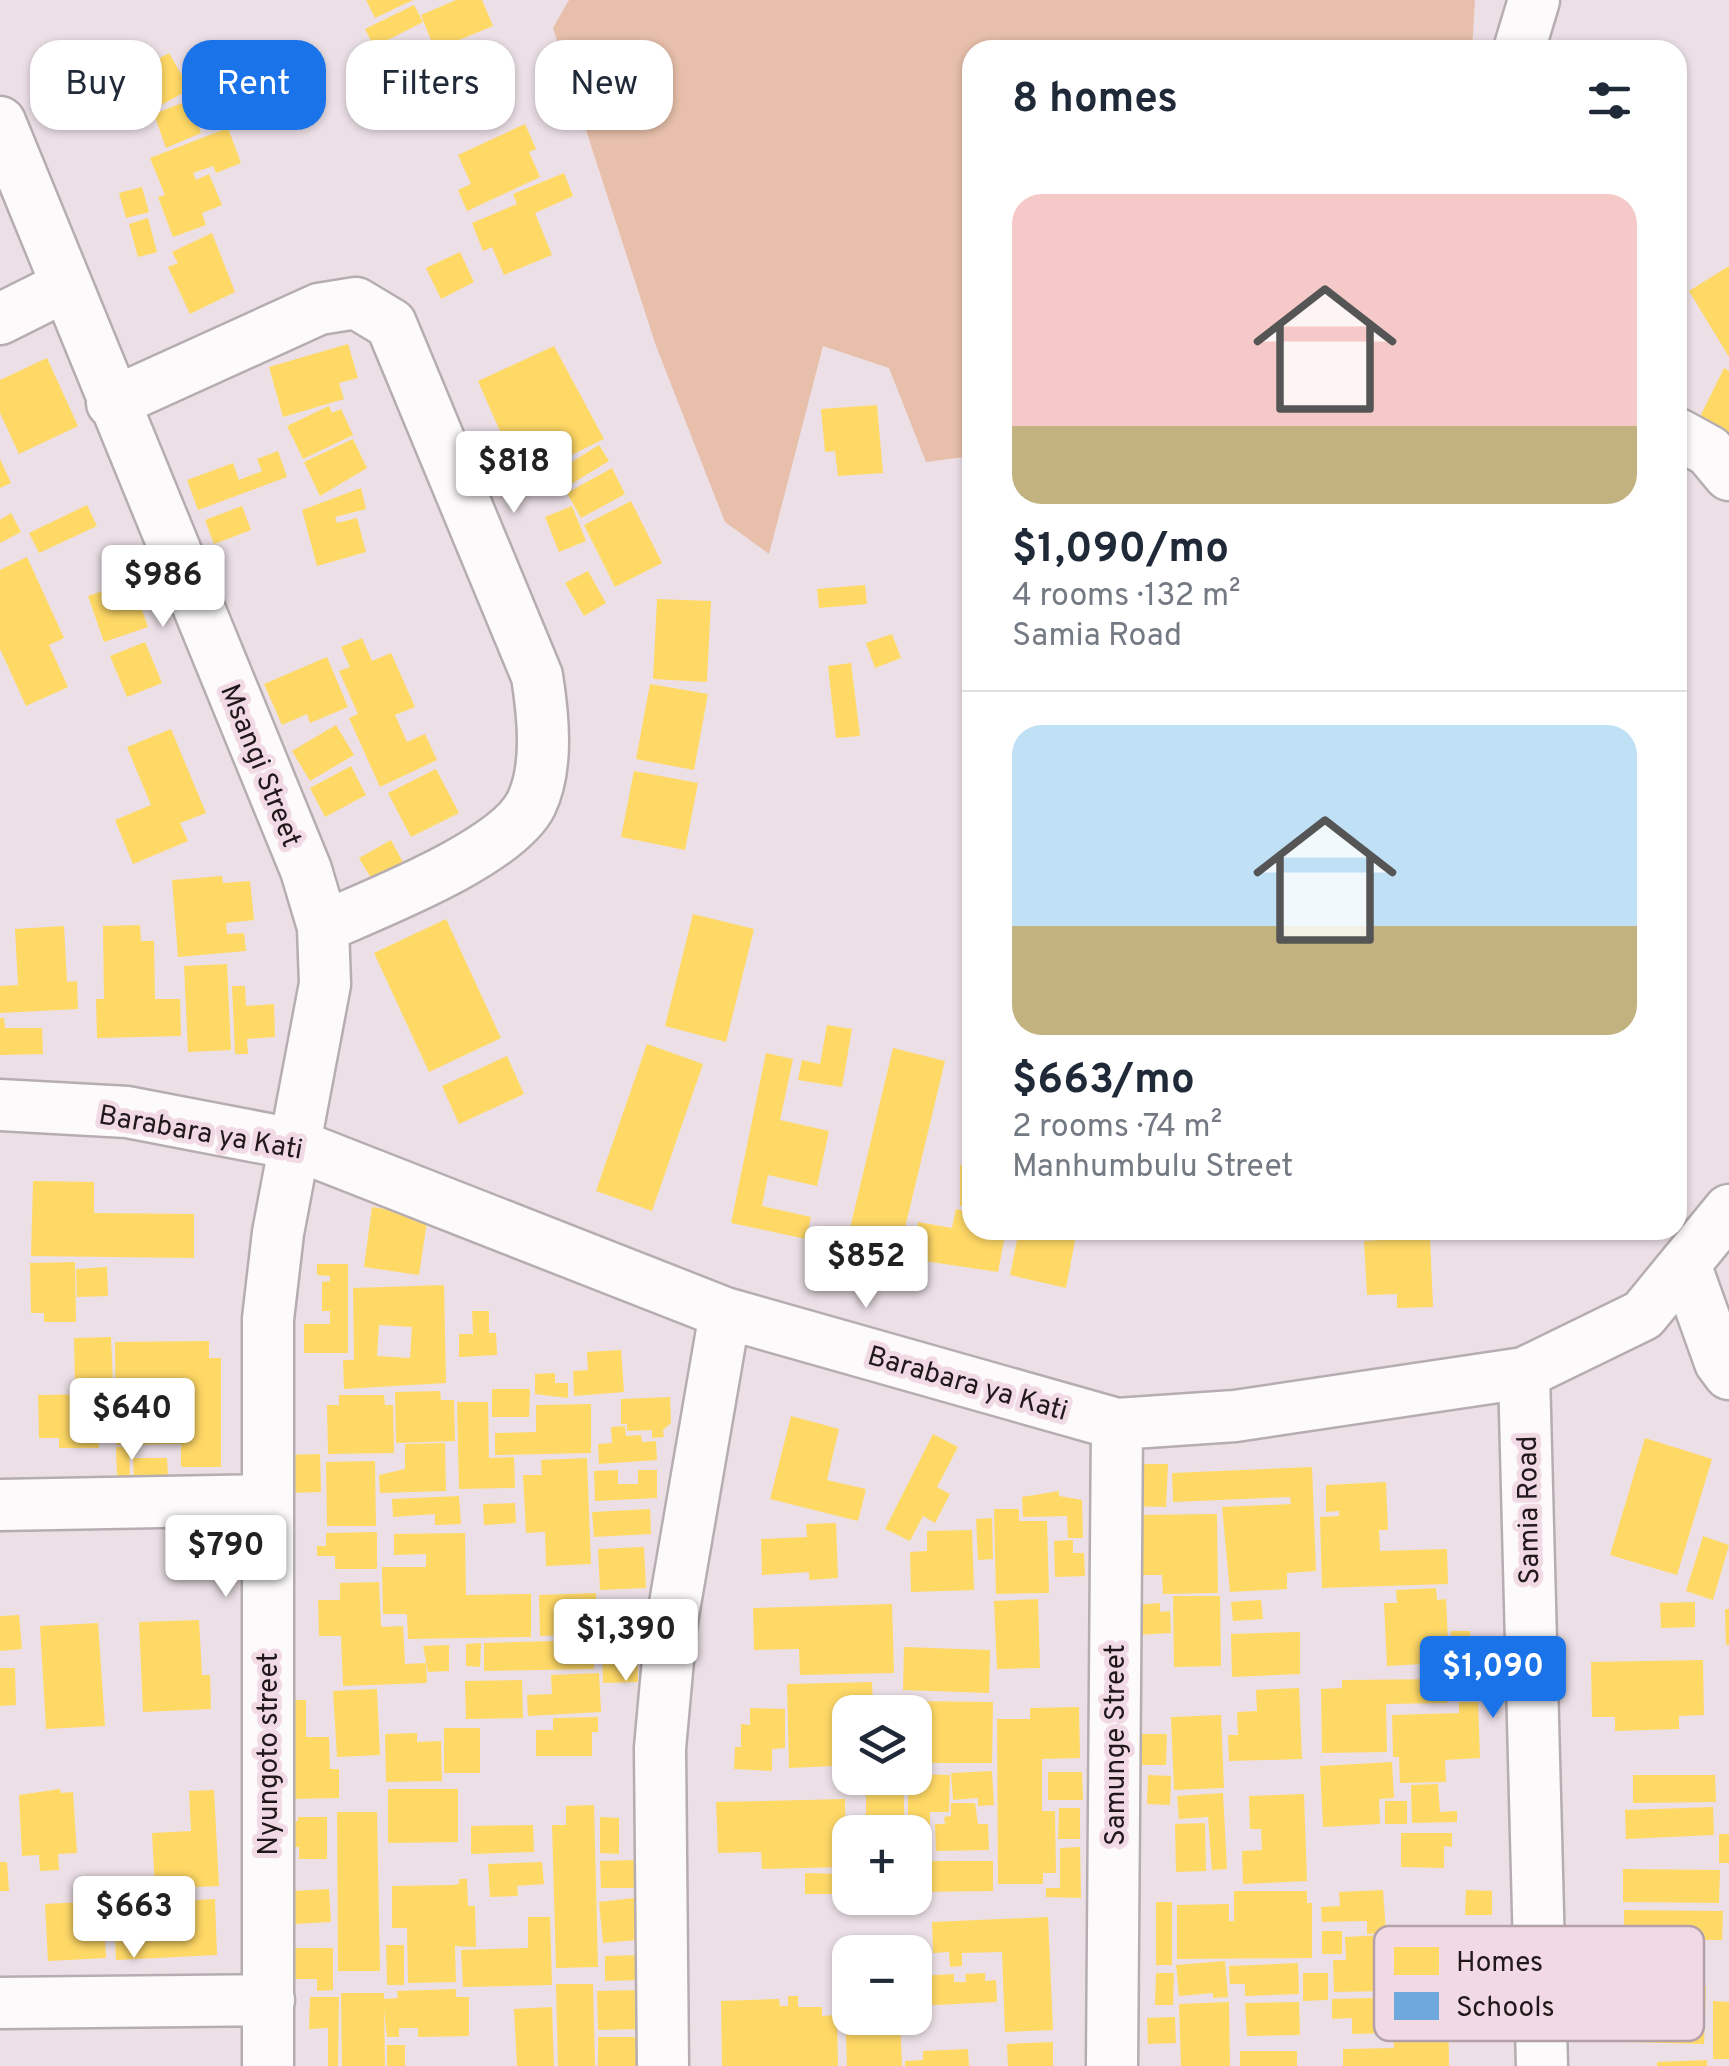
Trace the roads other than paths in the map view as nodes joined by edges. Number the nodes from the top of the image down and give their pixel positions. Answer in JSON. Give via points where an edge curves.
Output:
{"nodes":[{"id":1,"x":1534,"y":0,"type":"edge"},
{"id":2,"x":1522,"y":40,"type":"edge"},
{"id":3,"x":0,"y":122,"type":"edge"},
{"id":4,"x":64,"y":287,"type":"junction"},
{"id":5,"x":0,"y":320,"type":"edge"},
{"id":6,"x":112,"y":403,"type":"junction"},
{"id":7,"x":1687,"y":439,"type":"edge"},
{"id":8,"x":1729,"y":475,"type":"edge"},
{"id":9,"x":323,"y":928,"type":"junction"},
{"id":10,"x":0,"y":1105,"type":"edge"},
{"id":11,"x":294,"y":1144,"type":"junction"},
{"id":12,"x":1729,"y":1210,"type":"edge"},
{"id":13,"x":1686,"y":1264,"type":"junction"},
{"id":14,"x":725,"y":1313,"type":"junction"},
{"id":15,"x":1524,"y":1374,"type":"junction"},
{"id":16,"x":1729,"y":1374,"type":"edge"},
{"id":17,"x":1117,"y":1424,"type":"junction"},
{"id":18,"x":265,"y":1500,"type":"junction"},
{"id":19,"x":0,"y":1505,"type":"edge"},
{"id":20,"x":1538,"y":1926,"type":"edge"},
{"id":21,"x":269,"y":2000,"type":"junction"},
{"id":22,"x":0,"y":2003,"type":"edge"},
{"id":23,"x":1541,"y":2041,"type":"edge"},
{"id":24,"x":268,"y":2066,"type":"edge"},
{"id":25,"x":663,"y":2066,"type":"edge"},
{"id":26,"x":1112,"y":2066,"type":"edge"},
{"id":27,"x":1542,"y":2066,"type":"edge"}],
"edges":[{"from":1,"to":2,"type":"street"},
{"from":3,"to":4,"type":"street","name":"Msangi Street"},
{"from":4,"to":5,"type":"street"},
{"from":4,"to":6,"type":"street","name":"Msangi Street"},
{"from":6,"to":9,"type":"street","name":"Msangi Street","via":[[306,870]]},
{"from":6,"to":9,"type":"street","via":[[319,309],[356,303],[390,324],[538,676],[546,730],[530,805],[477,856]]},
{"from":7,"to":8,"type":"street","via":[[1709,450]]},
{"from":9,"to":11,"type":"street","name":"Msangi Street","via":[[325,984]]},
{"from":10,"to":11,"type":"street","name":"Barabara ya Kati","via":[[127,1112]]},
{"from":11,"to":14,"type":"street","name":"Barabara ya Kati"},
{"from":11,"to":18,"type":"street","name":"Nyungoto street","via":[[268,1319]]},
{"from":12,"to":13,"type":"street","name":"Barabara ya Kati"},
{"from":13,"to":15,"type":"street","name":"Barabara ya Kati","via":[[1643,1315]]},
{"from":13,"to":16,"type":"street"},
{"from":14,"to":17,"type":"street","name":"Barabara ya Kati"},
{"from":14,"to":25,"type":"street","via":[[671,1627],[662,1730]]},
{"from":15,"to":17,"type":"street","name":"Barabara ya Kati","via":[[1234,1416]]},
{"from":15,"to":20,"type":"street","name":"Samia Road"},
{"from":17,"to":26,"type":"street","name":"Samunge Street"},
{"from":18,"to":19,"type":"street"},
{"from":18,"to":21,"type":"street","name":"Nyungoto street"},
{"from":21,"to":22,"type":"street"},
{"from":21,"to":24,"type":"street","name":"Nyungoto street"},
{"from":23,"to":27,"type":"street","name":"Samia Road"}]}
